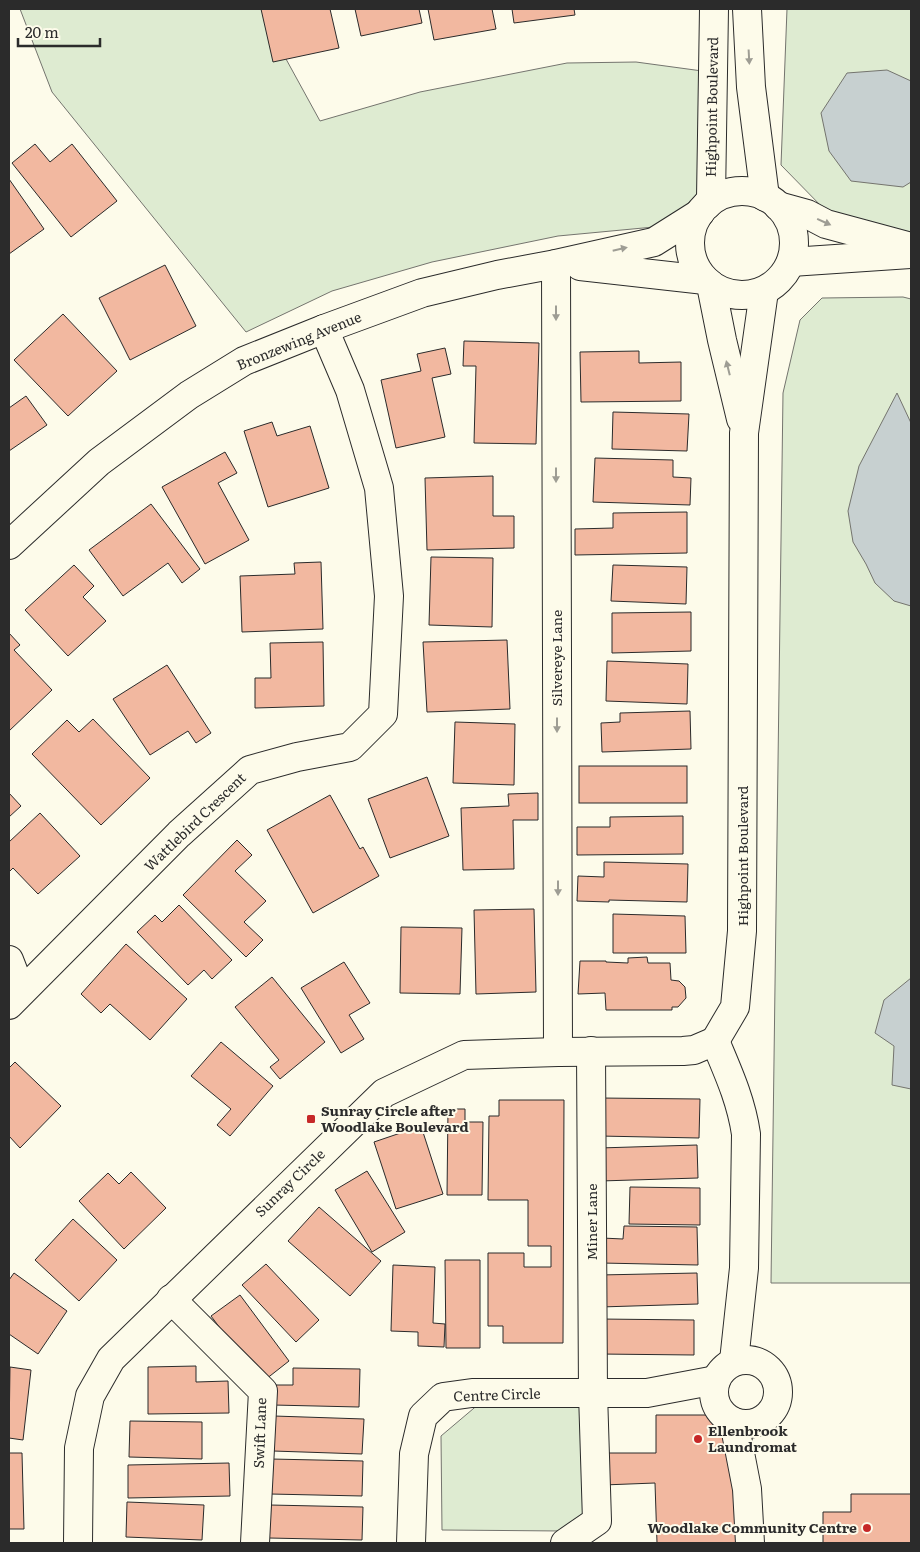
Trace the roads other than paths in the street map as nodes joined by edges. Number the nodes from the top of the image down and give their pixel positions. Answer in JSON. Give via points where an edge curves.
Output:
{"nodes":[{"id":1,"x":714,"y":9,"type":"edge"},
{"id":2,"x":747,"y":9,"type":"edge"},
{"id":3,"x":772,"y":202,"type":"junction"},
{"id":4,"x":704,"y":209,"type":"junction"},
{"id":5,"x":911,"y":248,"type":"edge"},
{"id":6,"x":911,"y":254,"type":"edge"},
{"id":7,"x":791,"y":262,"type":"junction"},
{"id":8,"x":556,"y":264,"type":"junction"},
{"id":9,"x":708,"y":282,"type":"junction"},
{"id":10,"x":764,"y":290,"type":"junction"},
{"id":11,"x":324,"y":329,"type":"junction"},
{"id":12,"x":744,"y":433,"type":"junction"},
{"id":13,"x":9,"y":545,"type":"edge"},
{"id":14,"x":9,"y":960,"type":"edge"},
{"id":15,"x":13,"y":994,"type":"edge"},
{"id":16,"x":714,"y":1041,"type":"junction"},
{"id":17,"x":591,"y":1051,"type":"junction"},
{"id":18,"x":558,"y":1052,"type":"junction"},
{"id":19,"x":171,"y":1299,"type":"junction"},
{"id":20,"x":735,"y":1368,"type":"junction"},
{"id":21,"x":593,"y":1393,"type":"junction"},
{"id":22,"x":647,"y":1393,"type":"junction"},
{"id":23,"x":726,"y":1415,"type":"junction"},
{"id":24,"x":764,"y":1418,"type":"junction"},
{"id":25,"x":747,"y":1489,"type":"junction"},
{"id":26,"x":78,"y":1543,"type":"edge"},
{"id":27,"x":255,"y":1543,"type":"edge"},
{"id":28,"x":411,"y":1543,"type":"edge"},
{"id":29,"x":565,"y":1543,"type":"edge"},
{"id":30,"x":750,"y":1543,"type":"edge"}],
"edges":[{"from":1,"to":4,"type":"street","name":"Highpoint Boulevard","via":[[711,198]]},
{"from":2,"to":3,"type":"street","one_way":true,"via":[[751,88]]},
{"from":3,"to":4,"type":"street","via":[[750,192],[735,192],[720,197]]},
{"from":3,"to":5,"type":"street","one_way":true,"via":[[826,224]]},
{"from":3,"to":7,"type":"street","via":[[787,218],[793,232]]},
{"from":8,"to":4,"type":"street","name":"Bronzewing Avenue","one_way":true,"via":[[654,242]]},
{"from":4,"to":9,"type":"street","via":[[693,226],[691,254],[696,268]]},
{"from":6,"to":7,"type":"street"},
{"from":7,"to":10,"type":"street","via":[[775,284]]},
{"from":8,"to":9,"type":"street","name":"Bronzewing Avenue"},
{"from":8,"to":11,"type":"street","name":"Bronzewing Avenue","via":[[422,293]]},
{"from":8,"to":18,"type":"street","name":"Silvereye Lane","one_way":true},
{"from":9,"to":10,"type":"street","via":[[723,292],[737,295],[751,295]]},
{"from":12,"to":9,"type":"street","name":"Highpoint Boulevard","one_way":true},
{"from":10,"to":12,"type":"street","name":"Highpoint Boulevard"},
{"from":11,"to":13,"type":"street","name":"Bronzewing Avenue","via":[[244,361],[189,395],[99,462]]},
{"from":11,"to":15,"type":"street","name":"Wattlebird Crescent","via":[[350,390],[379,488],[389,596],[383,714],[350,748],[297,757],[250,770]]},
{"from":12,"to":16,"type":"street","name":"Highpoint Boulevard","via":[[742,931],[735,1007]]},
{"from":14,"to":15,"type":"street"},
{"from":16,"to":17,"type":"street","name":"Sunray Circle","via":[[684,1051]]},
{"from":16,"to":20,"type":"street","via":[[737,1093],[746,1134],[744,1268]]},
{"from":17,"to":18,"type":"street","name":"Sunray Circle"},
{"from":17,"to":21,"type":"street","name":"Miner Lane"},
{"from":18,"to":19,"type":"street","name":"Sunray Circle","via":[[464,1055],[384,1093]]},
{"from":19,"to":26,"type":"street","name":"Sunray Circle","via":[[112,1359],[90,1396],[79,1448]]},
{"from":19,"to":27,"type":"street","name":"Swift Lane","via":[[262,1391]]},
{"from":20,"to":22,"type":"street","name":"Centre Circle"},
{"from":20,"to":23,"type":"street","via":[[714,1386],[714,1397]]},
{"from":20,"to":24,"type":"street","via":[[764,1366],[772,1372],[778,1392],[772,1411]]},
{"from":21,"to":22,"type":"street","name":"Centre Circle"},
{"from":21,"to":28,"type":"street","name":"Centre Circle","via":[[472,1393],[443,1397],[424,1416],[414,1454]]},
{"from":21,"to":29,"type":"street","name":"Miner Lane","via":[[597,1521]]},
{"from":22,"to":23,"type":"street","name":"Centre Circle"},
{"from":23,"to":24,"type":"street","via":[[750,1423]]},
{"from":23,"to":25,"type":"street"},
{"from":24,"to":25,"type":"street"},
{"from":25,"to":30,"type":"street"}]}
